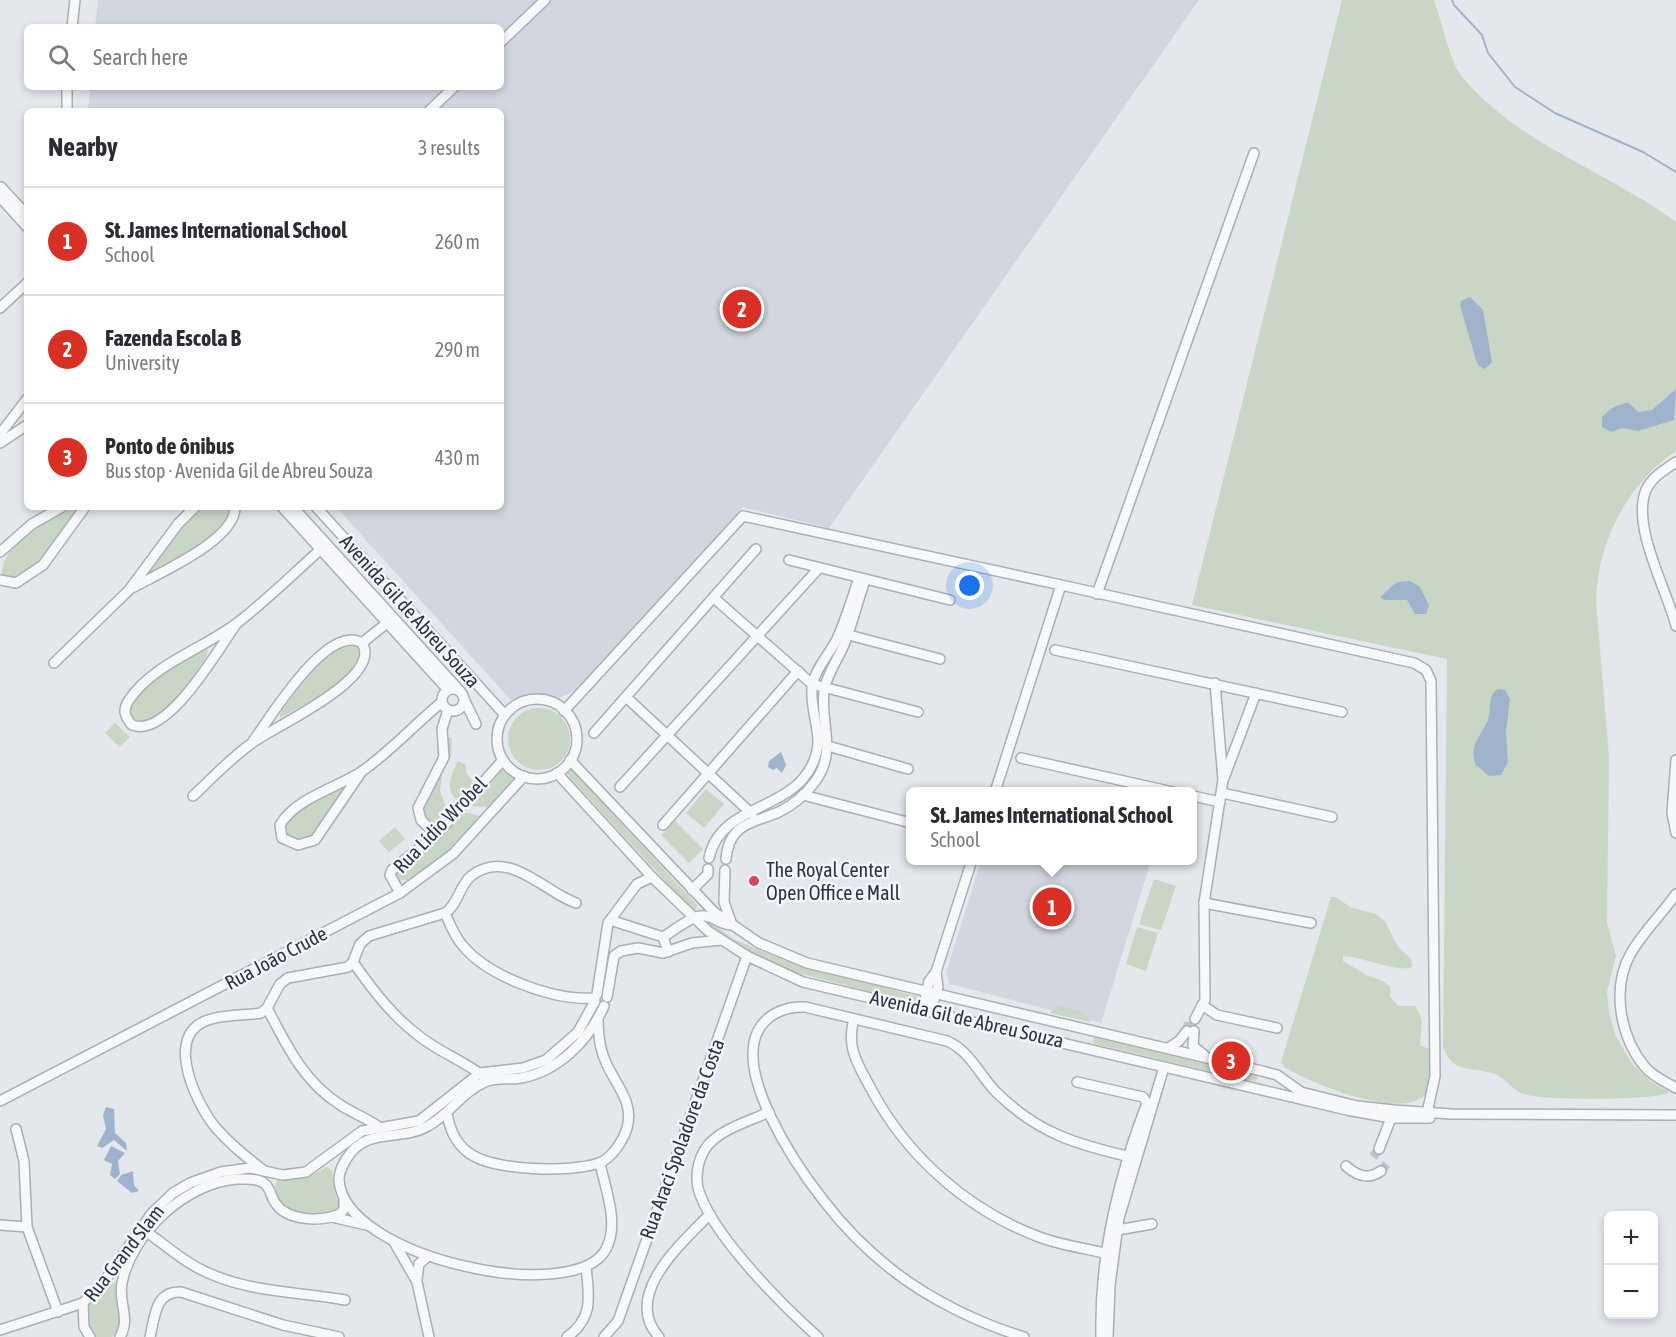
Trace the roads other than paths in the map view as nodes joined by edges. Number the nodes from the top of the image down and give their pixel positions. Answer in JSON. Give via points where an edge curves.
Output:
{"nodes":[{"id":1,"x":75,"y":0,"type":"edge"},
{"id":2,"x":545,"y":0,"type":"edge"},
{"id":3,"x":72,"y":24,"type":"edge"},
{"id":4,"x":504,"y":39,"type":"edge"},
{"id":5,"x":67,"y":90,"type":"edge"},
{"id":6,"x":451,"y":90,"type":"edge"},
{"id":7,"x":67,"y":108,"type":"edge"},
{"id":8,"x":432,"y":108,"type":"edge"},
{"id":9,"x":1254,"y":153,"type":"dead end"},
{"id":10,"x":0,"y":191,"type":"edge"},
{"id":11,"x":24,"y":211,"type":"edge"},
{"id":12,"x":24,"y":222,"type":"edge"},
{"id":13,"x":24,"y":286,"type":"edge"},
{"id":14,"x":0,"y":308,"type":"edge"},
{"id":15,"x":24,"y":405,"type":"edge"},
{"id":16,"x":24,"y":426,"type":"edge"},
{"id":17,"x":12,"y":428,"type":"junction"},
{"id":18,"x":0,"y":434,"type":"edge"},
{"id":19,"x":0,"y":443,"type":"edge"},
{"id":20,"x":1676,"y":462,"type":"edge"},
{"id":21,"x":57,"y":510,"type":"edge"},
{"id":22,"x":81,"y":510,"type":"edge"},
{"id":23,"x":192,"y":510,"type":"edge"},
{"id":24,"x":235,"y":510,"type":"edge"},
{"id":25,"x":285,"y":510,"type":"edge"},
{"id":26,"x":296,"y":510,"type":"edge"},
{"id":27,"x":319,"y":510,"type":"edge"},
{"id":28,"x":756,"y":549,"type":"dead end"},
{"id":29,"x":320,"y":550,"type":"junction"},
{"id":30,"x":0,"y":552,"type":"edge"},
{"id":31,"x":789,"y":560,"type":"dead end"},
{"id":32,"x":819,"y":568,"type":"junction"},
{"id":33,"x":148,"y":574,"type":"junction"},
{"id":34,"x":862,"y":579,"type":"junction"},
{"id":35,"x":0,"y":580,"type":"edge"},
{"id":36,"x":1061,"y":585,"type":"junction"},
{"id":37,"x":1097,"y":594,"type":"junction"},
{"id":38,"x":714,"y":598,"type":"junction"},
{"id":39,"x":950,"y":600,"type":"dead end"},
{"id":40,"x":237,"y":623,"type":"junction"},
{"id":41,"x":387,"y":623,"type":"junction"},
{"id":42,"x":1676,"y":626,"type":"edge"},
{"id":43,"x":843,"y":634,"type":"junction"},
{"id":44,"x":756,"y":635,"type":"junction"},
{"id":45,"x":362,"y":642,"type":"junction"},
{"id":46,"x":204,"y":644,"type":"junction"},
{"id":47,"x":1055,"y":650,"type":"dead end"},
{"id":48,"x":214,"y":654,"type":"junction"},
{"id":49,"x":940,"y":659,"type":"dead end"},
{"id":50,"x":54,"y":663,"type":"dead end"},
{"id":51,"x":798,"y":671,"type":"junction"},
{"id":52,"x":1215,"y":683,"type":"junction"},
{"id":53,"x":812,"y":684,"type":"junction"},
{"id":54,"x":824,"y":688,"type":"junction"},
{"id":55,"x":448,"y":690,"type":"junction"},
{"id":56,"x":1256,"y":693,"type":"junction"},
{"id":57,"x":462,"y":695,"type":"junction"},
{"id":58,"x":626,"y":697,"type":"junction"},
{"id":59,"x":448,"y":707,"type":"junction"},
{"id":60,"x":564,"y":711,"type":"junction"},
{"id":61,"x":274,"y":712,"type":"junction"},
{"id":62,"x":918,"y":712,"type":"dead end"},
{"id":63,"x":1342,"y":712,"type":"dead end"},
{"id":64,"x":505,"y":715,"type":"junction"},
{"id":65,"x":457,"y":722,"type":"dead end"},
{"id":66,"x":284,"y":724,"type":"junction"},
{"id":67,"x":476,"y":724,"type":"dead end"},
{"id":68,"x":594,"y":733,"type":"dead end"},
{"id":69,"x":668,"y":734,"type":"junction"},
{"id":70,"x":251,"y":744,"type":"junction"},
{"id":71,"x":828,"y":746,"type":"junction"},
{"id":72,"x":1021,"y":758,"type":"dead end"},
{"id":73,"x":503,"y":760,"type":"junction"},
{"id":74,"x":570,"y":760,"type":"junction"},
{"id":75,"x":1676,"y":760,"type":"edge"},
{"id":76,"x":908,"y":769,"type":"dead end"},
{"id":77,"x":557,"y":773,"type":"junction"},
{"id":78,"x":709,"y":773,"type":"junction"},
{"id":79,"x":524,"y":776,"type":"junction"},
{"id":80,"x":1223,"y":780,"type":"junction"},
{"id":81,"x":349,"y":783,"type":"junction"},
{"id":82,"x":620,"y":787,"type":"dead end"},
{"id":83,"x":997,"y":787,"type":"edge"},
{"id":84,"x":1151,"y":787,"type":"edge"},
{"id":85,"x":193,"y":795,"type":"dead end"},
{"id":86,"x":803,"y":795,"type":"junction"},
{"id":87,"x":1197,"y":796,"type":"edge"},
{"id":88,"x":1221,"y":797,"type":"junction"},
{"id":89,"x":749,"y":811,"type":"junction"},
{"id":90,"x":1332,"y":817,"type":"dead end"},
{"id":91,"x":757,"y":818,"type":"junction"},
{"id":92,"x":906,"y":822,"type":"edge"},
{"id":93,"x":663,"y":825,"type":"dead end"},
{"id":94,"x":1676,"y":833,"type":"edge"},
{"id":95,"x":436,"y":835,"type":"junction"},
{"id":96,"x":709,"y":858,"type":"dead end"},
{"id":97,"x":726,"y":859,"type":"dead end"},
{"id":98,"x":971,"y":865,"type":"edge"},
{"id":99,"x":708,"y":869,"type":"dead end"},
{"id":100,"x":725,"y":870,"type":"dead end"},
{"id":101,"x":652,"y":877,"type":"junction"},
{"id":102,"x":692,"y":890,"type":"junction"},
{"id":103,"x":400,"y":893,"type":"junction"},
{"id":104,"x":1675,"y":899,"type":"edge"},
{"id":105,"x":576,"y":903,"type":"dead end"},
{"id":106,"x":1204,"y":903,"type":"junction"},
{"id":107,"x":445,"y":913,"type":"junction"},
{"id":108,"x":694,"y":919,"type":"junction"},
{"id":109,"x":609,"y":920,"type":"junction"},
{"id":110,"x":1311,"y":923,"type":"dead end"},
{"id":111,"x":732,"y":926,"type":"junction"},
{"id":112,"x":663,"y":937,"type":"junction"},
{"id":113,"x":720,"y":940,"type":"junction"},
{"id":114,"x":668,"y":952,"type":"junction"},
{"id":115,"x":747,"y":956,"type":"junction"},
{"id":116,"x":353,"y":962,"type":"junction"},
{"id":117,"x":931,"y":992,"type":"junction"},
{"id":118,"x":596,"y":998,"type":"junction"},
{"id":119,"x":606,"y":1001,"type":"junction"},
{"id":120,"x":1202,"y":1005,"type":"junction"},
{"id":121,"x":267,"y":1008,"type":"junction"},
{"id":122,"x":927,"y":1010,"type":"junction"},
{"id":123,"x":1192,"y":1018,"type":"tunnel mouth"},
{"id":124,"x":854,"y":1019,"type":"junction"},
{"id":125,"x":598,"y":1020,"type":"junction"},
{"id":126,"x":1277,"y":1028,"type":"dead end"},
{"id":127,"x":1168,"y":1048,"type":"junction"},
{"id":128,"x":1211,"y":1058,"type":"junction"},
{"id":129,"x":1164,"y":1066,"type":"junction"},
{"id":130,"x":1262,"y":1071,"type":"junction"},
{"id":131,"x":480,"y":1073,"type":"junction"},
{"id":132,"x":489,"y":1080,"type":"junction"},
{"id":133,"x":1077,"y":1082,"type":"dead end"},
{"id":134,"x":1238,"y":1084,"type":"junction"},
{"id":135,"x":1676,"y":1088,"type":"edge"},
{"id":136,"x":0,"y":1101,"type":"edge"},
{"id":137,"x":769,"y":1112,"type":"junction"},
{"id":138,"x":447,"y":1114,"type":"junction"},
{"id":139,"x":1393,"y":1114,"type":"junction"},
{"id":140,"x":1427,"y":1115,"type":"junction"},
{"id":141,"x":1676,"y":1115,"type":"edge"},
{"id":142,"x":16,"y":1129,"type":"dead end"},
{"id":143,"x":381,"y":1130,"type":"junction"},
{"id":144,"x":229,"y":1142,"type":"junction"},
{"id":145,"x":1378,"y":1149,"type":"tunnel mouth"},
{"id":146,"x":1131,"y":1157,"type":"junction"},
{"id":147,"x":322,"y":1162,"type":"junction"},
{"id":148,"x":600,"y":1163,"type":"junction"},
{"id":149,"x":1346,"y":1166,"type":"dead end"},
{"id":150,"x":262,"y":1169,"type":"junction"},
{"id":151,"x":240,"y":1170,"type":"junction"},
{"id":152,"x":341,"y":1170,"type":"junction"},
{"id":153,"x":1381,"y":1171,"type":"dead end"},
{"id":154,"x":278,"y":1174,"type":"junction"},
{"id":155,"x":270,"y":1193,"type":"junction"},
{"id":156,"x":344,"y":1198,"type":"junction"},
{"id":157,"x":710,"y":1214,"type":"junction"},
{"id":158,"x":332,"y":1217,"type":"junction"},
{"id":159,"x":1152,"y":1224,"type":"dead end"},
{"id":160,"x":0,"y":1225,"type":"edge"},
{"id":161,"x":372,"y":1226,"type":"junction"},
{"id":162,"x":27,"y":1227,"type":"junction"},
{"id":163,"x":139,"y":1228,"type":"junction"},
{"id":164,"x":1117,"y":1230,"type":"junction"},
{"id":165,"x":148,"y":1234,"type":"junction"},
{"id":166,"x":392,"y":1240,"type":"junction"},
{"id":167,"x":1109,"y":1254,"type":"junction"},
{"id":168,"x":428,"y":1257,"type":"junction"},
{"id":169,"x":586,"y":1267,"type":"junction"},
{"id":170,"x":108,"y":1276,"type":"junction"},
{"id":171,"x":417,"y":1282,"type":"junction"},
{"id":172,"x":122,"y":1283,"type":"junction"},
{"id":173,"x":345,"y":1300,"type":"dead end"},
{"id":174,"x":83,"y":1304,"type":"junction"},
{"id":175,"x":58,"y":1312,"type":"junction"},
{"id":176,"x":0,"y":1330,"type":"edge"},
{"id":177,"x":88,"y":1336,"type":"edge"},
{"id":178,"x":120,"y":1337,"type":"edge"},
{"id":179,"x":150,"y":1337,"type":"edge"},
{"id":180,"x":339,"y":1337,"type":"edge"},
{"id":181,"x":429,"y":1337,"type":"edge"},
{"id":182,"x":567,"y":1337,"type":"edge"},
{"id":183,"x":603,"y":1337,"type":"edge"},
{"id":184,"x":659,"y":1337,"type":"edge"},
{"id":185,"x":818,"y":1337,"type":"edge"},
{"id":186,"x":1024,"y":1337,"type":"edge"},
{"id":187,"x":1101,"y":1337,"type":"edge"},
{"id":188,"x":1108,"y":1337,"type":"edge"}],
"edges":[{"from":1,"to":3,"type":"street"},
{"from":2,"to":4,"type":"street"},
{"from":5,"to":7,"type":"street"},
{"from":6,"to":8,"type":"street"},
{"from":9,"to":37,"type":"street"},
{"from":10,"to":11,"type":"street"},
{"from":10,"to":12,"type":"street"},
{"from":13,"to":14,"type":"street"},
{"from":15,"to":17,"type":"street"},
{"from":16,"to":17,"type":"street"},
{"from":17,"to":18,"type":"street"},
{"from":17,"to":19,"type":"street"},
{"from":20,"to":42,"type":"street","via":[[1657,475],[1646,491],[1642,514]]},
{"from":21,"to":30,"type":"street","via":[[32,524]]},
{"from":22,"to":35,"type":"street","via":[[43,565],[16,583]]},
{"from":23,"to":33,"type":"street","via":[[178,524]]},
{"from":24,"to":33,"type":"street","via":[[222,532],[207,546]]},
{"from":25,"to":29,"type":"street"},
{"from":26,"to":57,"type":"street"},
{"from":27,"to":64,"type":"street","name":"Avenida Gil de Abreu Souza"},
{"from":28,"to":38,"type":"street"},
{"from":29,"to":40,"type":"street"},
{"from":29,"to":41,"type":"street"},
{"from":31,"to":32,"type":"street"},
{"from":32,"to":34,"type":"street"},
{"from":32,"to":44,"type":"street"},
{"from":33,"to":50,"type":"street"},
{"from":34,"to":39,"type":"street"},
{"from":34,"to":43,"type":"street"},
{"from":36,"to":37,"type":"street"},
{"from":36,"to":60,"type":"street","via":[[744,516]]},
{"from":36,"to":83,"type":"street"},
{"from":37,"to":140,"type":"street","via":[[1414,663],[1426,670],[1431,681],[1435,1031],[1435,1076]]},
{"from":38,"to":44,"type":"street"},
{"from":38,"to":58,"type":"street"},
{"from":40,"to":46,"type":"street"},
{"from":40,"to":48,"type":"street"},
{"from":41,"to":45,"type":"street"},
{"from":41,"to":55,"type":"street"},
{"from":43,"to":49,"type":"street"},
{"from":43,"to":53,"type":"street"},
{"from":43,"to":54,"type":"street"},
{"from":44,"to":51,"type":"street"},
{"from":44,"to":69,"type":"street"},
{"from":45,"to":61,"type":"street","via":[[348,638],[311,663]]},
{"from":45,"to":66,"type":"street","via":[[364,662],[346,684]]},
{"from":46,"to":48,"type":"street"},
{"from":46,"to":48,"type":"street","via":[[140,686],[125,708],[125,716],[132,725],[148,727],[167,716]]},
{"from":47,"to":52,"type":"street"},
{"from":51,"to":53,"type":"street"},
{"from":51,"to":78,"type":"street"},
{"from":52,"to":56,"type":"street"},
{"from":52,"to":80,"type":"street"},
{"from":53,"to":54,"type":"street"},
{"from":53,"to":89,"type":"street","via":[[820,742],[810,769],[784,796]]},
{"from":54,"to":62,"type":"street"},
{"from":54,"to":71,"type":"street"},
{"from":55,"to":57,"type":"street"},
{"from":55,"to":59,"type":"street","via":[[443,695]]},
{"from":56,"to":63,"type":"street"},
{"from":56,"to":80,"type":"street"},
{"from":57,"to":59,"type":"street","via":[[460,708]]},
{"from":57,"to":67,"type":"street"},
{"from":58,"to":68,"type":"street"},
{"from":58,"to":69,"type":"street"},
{"from":59,"to":65,"type":"street"},
{"from":59,"to":81,"type":"street"},
{"from":59,"to":95,"type":"street","via":[[442,729],[444,757],[418,808],[421,820]]},
{"from":60,"to":64,"type":"street","via":[[549,701],[537,699],[519,704]]},
{"from":60,"to":74,"type":"street","via":[[577,737]]},
{"from":61,"to":66,"type":"street"},
{"from":61,"to":70,"type":"street"},
{"from":64,"to":73,"type":"street","via":[[497,737]]},
{"from":66,"to":70,"type":"street"},
{"from":69,"to":78,"type":"street"},
{"from":69,"to":82,"type":"street"},
{"from":70,"to":85,"type":"street"},
{"from":71,"to":76,"type":"street"},
{"from":71,"to":86,"type":"street","via":[[823,769]]},
{"from":72,"to":84,"type":"street"},
{"from":73,"to":79,"type":"street"},
{"from":73,"to":95,"type":"street","name":"Rua Lídio Wrobel"},
{"from":74,"to":77,"type":"street"},
{"from":74,"to":102,"type":"street","name":"Avenida Gil de Abreu Souza"},
{"from":75,"to":94,"type":"street","via":[[1672,813]]},
{"from":77,"to":79,"type":"street"},
{"from":77,"to":101,"type":"street","name":"Avenida Gil de Abreu Souza"},
{"from":78,"to":89,"type":"street"},
{"from":78,"to":93,"type":"street"},
{"from":79,"to":103,"type":"street","name":"Rua João Crude","via":[[453,854]]},
{"from":80,"to":88,"type":"street"},
{"from":81,"to":81,"type":"street","via":[[286,816],[280,825],[282,838],[298,845],[315,840]]},
{"from":86,"to":91,"type":"street","via":[[780,811]]},
{"from":86,"to":92,"type":"street"},
{"from":87,"to":88,"type":"street"},
{"from":88,"to":90,"type":"street"},
{"from":88,"to":106,"type":"street"},
{"from":89,"to":91,"type":"street"},
{"from":89,"to":96,"type":"street","via":[[717,835]]},
{"from":91,"to":97,"type":"street","via":[[733,836]]},
{"from":95,"to":103,"type":"street","name":"Rua Lídio Wrobel","via":[[391,872]]},
{"from":98,"to":117,"type":"street"},
{"from":99,"to":102,"type":"street","via":[[708,874]]},
{"from":100,"to":111,"type":"street","via":[[724,902]]},
{"from":101,"to":108,"type":"street","name":"Avenida Gil de Abreu Souza"},
{"from":101,"to":109,"type":"street","via":[[637,884]]},
{"from":102,"to":111,"type":"street","name":"Avenida Gil de Abreu Souza"},
{"from":103,"to":136,"type":"street","name":"Rua João Crude"},
{"from":104,"to":135,"type":"street","via":[[1631,952],[1620,988],[1621,1015],[1633,1049],[1647,1069]]},
{"from":105,"to":107,"type":"street","via":[[519,870],[495,867],[471,876]]},
{"from":106,"to":110,"type":"street"},
{"from":106,"to":120,"type":"street"},
{"from":107,"to":116,"type":"street","via":[[369,936]]},
{"from":107,"to":118,"type":"street","via":[[464,947],[494,970],[546,992]]},
{"from":108,"to":111,"type":"street","via":[[705,916]]},
{"from":108,"to":112,"type":"street"},
{"from":108,"to":113,"type":"street","name":"Avenida Gil de Abreu Souza"},
{"from":109,"to":112,"type":"street"},
{"from":109,"to":118,"type":"street"},
{"from":111,"to":117,"type":"street","name":"Avenida Gil de Abreu Souza","via":[[759,943],[807,963]]},
{"from":112,"to":114,"type":"street"},
{"from":113,"to":114,"type":"street","via":[[692,943]]},
{"from":113,"to":115,"type":"street","name":"Avenida Gil de Abreu Souza"},
{"from":114,"to":119,"type":"street","via":[[638,948],[617,953]]},
{"from":115,"to":122,"type":"street","name":"Avenida Gil de Abreu Souza","via":[[803,982]]},
{"from":115,"to":183,"type":"street","name":"Rua Araci Spoladore da Costa","via":[[618,1321]]},
{"from":116,"to":121,"type":"street","via":[[348,967],[288,978],[280,984]]},
{"from":116,"to":131,"type":"street","via":[[402,1023]]},
{"from":117,"to":122,"type":"street"},
{"from":117,"to":127,"type":"street","name":"Avenida Gil de Abreu Souza"},
{"from":118,"to":119,"type":"street","via":[[604,994]]},
{"from":118,"to":125,"type":"street"},
{"from":118,"to":131,"type":"street","via":[[578,1032],[553,1056],[522,1068]]},
{"from":119,"to":125,"type":"street"},
{"from":120,"to":123,"type":"street"},
{"from":120,"to":126,"type":"street","via":[[1217,1015]]},
{"from":121,"to":143,"type":"street","via":[[289,1051],[310,1080],[340,1105]]},
{"from":121,"to":144,"type":"street","via":[[261,1013],[204,1021],[187,1038],[187,1067],[197,1097],[208,1119]]},
{"from":122,"to":129,"type":"street","name":"Avenida Gil de Abreu Souza"},
{"from":124,"to":137,"type":"street","via":[[805,1007],[789,1008],[758,1030],[752,1054]]},
{"from":124,"to":146,"type":"street","via":[[954,1044],[1005,1101],[1030,1121],[1074,1143]]},
{"from":124,"to":167,"type":"street","via":[[849,1037],[851,1048],[879,1104],[905,1140],[944,1181],[970,1202],[1018,1228]]},
{"from":125,"to":132,"type":"street","via":[[578,1046],[549,1068],[529,1076]]},
{"from":125,"to":148,"type":"street","via":[[602,1052],[628,1110],[624,1137]]},
{"from":127,"to":128,"type":"street","name":"Avenida Gil de Abreu Souza"},
{"from":127,"to":128,"type":"street","via":[[1190,1031],[1193,1047]]},
{"from":128,"to":130,"type":"street","name":"Avenida Gil de Abreu Souza"},
{"from":129,"to":134,"type":"street","name":"Avenida Gil de Abreu Souza"},
{"from":129,"to":146,"type":"street","via":[[1155,1104]]},
{"from":130,"to":134,"type":"street","via":[[1262,1082]]},
{"from":130,"to":139,"type":"street","name":"Avenida Gil de Abreu Souza","via":[[1277,1075],[1301,1092]]},
{"from":131,"to":132,"type":"street"},
{"from":131,"to":143,"type":"street","name":"Rua Grand Slam","via":[[419,1121]]},
{"from":132,"to":138,"type":"street","name":"Rua Grand Slam"},
{"from":133,"to":146,"type":"street","via":[[1147,1100]]},
{"from":134,"to":139,"type":"street","name":"Avenida Gil de Abreu Souza"},
{"from":137,"to":157,"type":"street","via":[[723,1134],[704,1150],[697,1180]]},
{"from":137,"to":186,"type":"street","via":[[824,1202],[891,1269],[947,1304]]},
{"from":138,"to":143,"type":"street","name":"Rua Grand Slam","via":[[419,1130]]},
{"from":138,"to":148,"type":"street","via":[[458,1142],[483,1160],[534,1168]]},
{"from":139,"to":140,"type":"street","name":"Avenida Gil de Abreu Souza"},
{"from":139,"to":145,"type":"street"},
{"from":140,"to":141,"type":"street","name":"Avenida Gil de Abreu Souza"},
{"from":142,"to":162,"type":"street","via":[[24,1161]]},
{"from":143,"to":147,"type":"street","name":"Rua Grand Slam","via":[[362,1131]]},
{"from":143,"to":152,"type":"street","name":"Rua Grand Slam","via":[[358,1145]]},
{"from":144,"to":150,"type":"street"},
{"from":144,"to":151,"type":"street"},
{"from":146,"to":164,"type":"street"},
{"from":146,"to":167,"type":"street"},
{"from":147,"to":152,"type":"street"},
{"from":147,"to":154,"type":"street","name":"Rua Grand Slam","via":[[306,1172]]},
{"from":148,"to":169,"type":"street","via":[[611,1232],[605,1253]]},
{"from":149,"to":153,"type":"street","via":[[1366,1176]]},
{"from":150,"to":151,"type":"street","name":"Rua Grand Slam"},
{"from":150,"to":154,"type":"street","name":"Rua Grand Slam"},
{"from":151,"to":163,"type":"street","name":"Rua Grand Slam","via":[[190,1183],[163,1202]]},
{"from":152,"to":156,"type":"street"},
{"from":154,"to":155,"type":"street"},
{"from":155,"to":158,"type":"street","via":[[279,1209],[291,1216]]},
{"from":155,"to":165,"type":"street","name":"Rua Grand Slam","via":[[260,1180],[236,1179],[210,1185],[174,1204]]},
{"from":156,"to":158,"type":"street","via":[[342,1212]]},
{"from":156,"to":161,"type":"street"},
{"from":157,"to":184,"type":"street","via":[[664,1263],[653,1284],[648,1320]]},
{"from":157,"to":185,"type":"street","via":[[769,1290]]},
{"from":158,"to":161,"type":"street"},
{"from":159,"to":164,"type":"street"},
{"from":160,"to":162,"type":"street"},
{"from":161,"to":166,"type":"street"},
{"from":162,"to":175,"type":"street"},
{"from":163,"to":165,"type":"street"},
{"from":163,"to":170,"type":"street","name":"Rua Grand Slam"},
{"from":164,"to":167,"type":"street"},
{"from":165,"to":172,"type":"street","name":"Rua Grand Slam","via":[[128,1263]]},
{"from":165,"to":173,"type":"street","via":[[185,1260],[231,1282]]},
{"from":166,"to":168,"type":"street"},
{"from":166,"to":171,"type":"street"},
{"from":167,"to":187,"type":"street"},
{"from":167,"to":188,"type":"street"},
{"from":168,"to":169,"type":"street","via":[[490,1272],[552,1273]]},
{"from":168,"to":171,"type":"street","via":[[417,1268]]},
{"from":169,"to":182,"type":"street","via":[[588,1313]]},
{"from":170,"to":172,"type":"street"},
{"from":170,"to":174,"type":"street","name":"Rua Grand Slam"},
{"from":171,"to":181,"type":"street"},
{"from":172,"to":178,"type":"street","name":"Rua Grand Slam","via":[[126,1322]]},
{"from":174,"to":175,"type":"street"},
{"from":174,"to":177,"type":"street","name":"Rua Grand Slam"},
{"from":175,"to":176,"type":"street"},
{"from":179,"to":180,"type":"street","via":[[160,1298],[169,1292],[181,1292]]}]}
